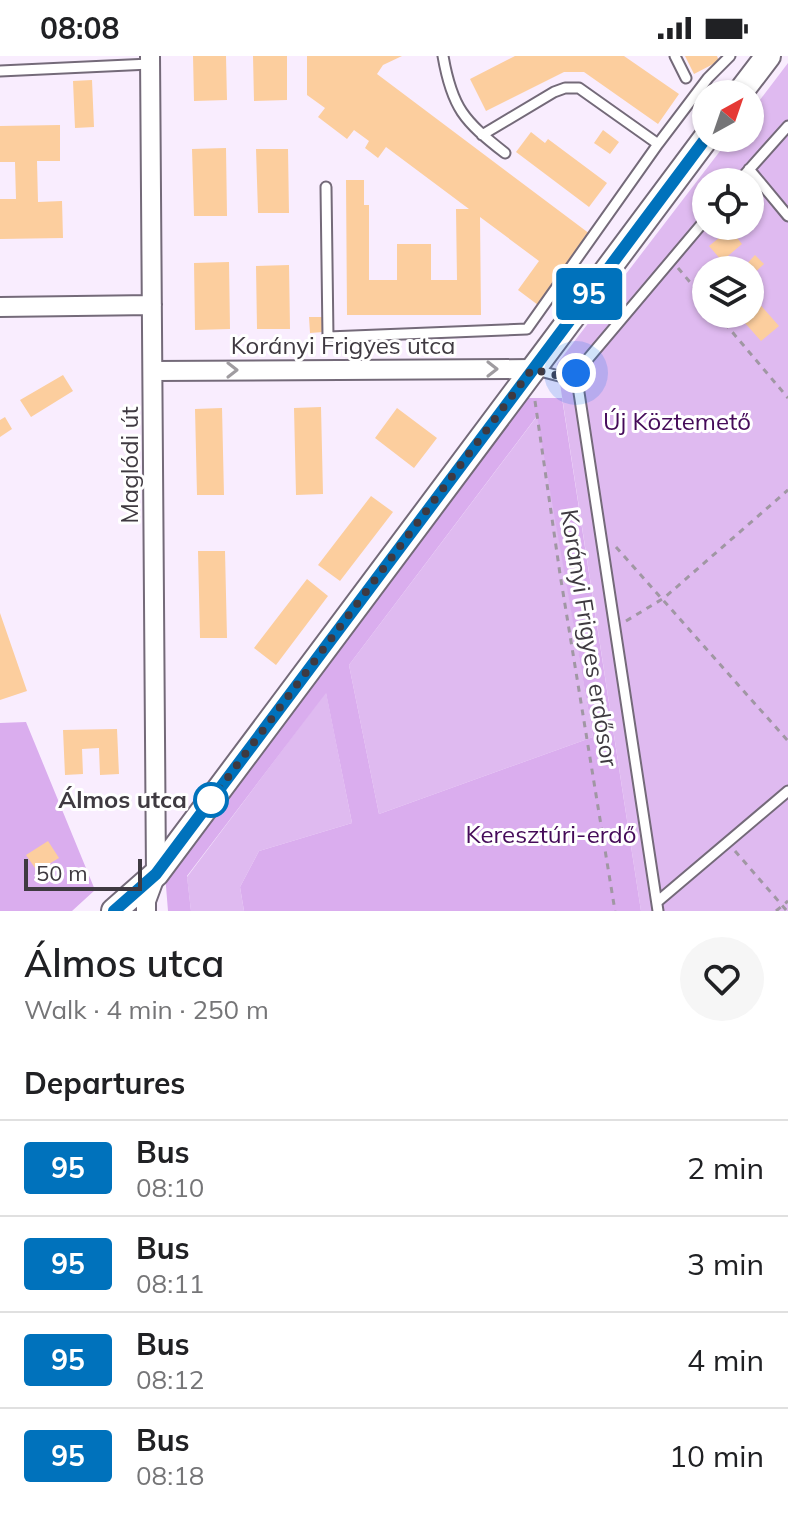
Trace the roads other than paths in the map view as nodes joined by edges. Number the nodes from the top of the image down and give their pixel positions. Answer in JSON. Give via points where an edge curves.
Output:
{"nodes":[{"id":1,"x":443,"y":56,"type":"edge"},
{"id":2,"x":675,"y":56,"type":"edge"},
{"id":3,"x":730,"y":56,"type":"edge"},
{"id":4,"x":768,"y":56,"type":"edge"},
{"id":5,"x":150,"y":60,"type":"edge"},
{"id":6,"x":0,"y":71,"type":"edge"},
{"id":7,"x":686,"y":78,"type":"dead end"},
{"id":8,"x":750,"y":80,"type":"edge"},
{"id":9,"x":788,"y":126,"type":"edge"},
{"id":10,"x":482,"y":135,"type":"junction"},
{"id":11,"x":658,"y":144,"type":"junction"},
{"id":12,"x":695,"y":152,"type":"edge"},
{"id":13,"x":505,"y":153,"type":"dead end"},
{"id":14,"x":750,"y":168,"type":"edge"},
{"id":15,"x":326,"y":187,"type":"dead end"},
{"id":16,"x":764,"y":187,"type":"edge"},
{"id":17,"x":788,"y":216,"type":"edge"},
{"id":18,"x":692,"y":235,"type":"edge"},
{"id":19,"x":152,"y":305,"type":"junction"},
{"id":20,"x":0,"y":307,"type":"edge"},
{"id":21,"x":532,"y":369,"type":"junction"},
{"id":22,"x":154,"y":371,"type":"junction"},
{"id":23,"x":576,"y":373,"type":"junction"},
{"id":24,"x":788,"y":791,"type":"edge"},
{"id":25,"x":156,"y":874,"type":"junction"},
{"id":26,"x":658,"y":906,"type":"edge"},
{"id":27,"x":114,"y":911,"type":"edge"},
{"id":28,"x":146,"y":911,"type":"edge"}],
"edges":[{"from":1,"to":10,"type":"lane","via":[[455,105]]},
{"from":2,"to":7,"type":"lane"},
{"from":3,"to":11,"type":"lane"},
{"from":4,"to":8,"type":"street"},
{"from":5,"to":6,"type":"lane"},
{"from":5,"to":19,"type":"street","name":"Maglódi út"},
{"from":9,"to":14,"type":"lane"},
{"from":10,"to":11,"type":"lane","via":[[554,92],[579,88]]},
{"from":10,"to":13,"type":"lane"},
{"from":11,"to":15,"type":"lane","via":[[527,329],[328,337]]},
{"from":12,"to":21,"type":"street"},
{"from":16,"to":17,"type":"lane"},
{"from":18,"to":23,"type":"lane"},
{"from":19,"to":20,"type":"street"},
{"from":19,"to":22,"type":"street","name":"Maglódi út"},
{"from":22,"to":21,"type":"street","name":"Korányi Frigyes utca","one_way":true},
{"from":21,"to":23,"type":"lane","via":[[559,376]]},
{"from":21,"to":25,"type":"street"},
{"from":22,"to":25,"type":"street","name":"Maglódi út"},
{"from":23,"to":26,"type":"lane"},
{"from":24,"to":26,"type":"lane"},
{"from":25,"to":27,"type":"street"},
{"from":25,"to":28,"type":"street"}]}
